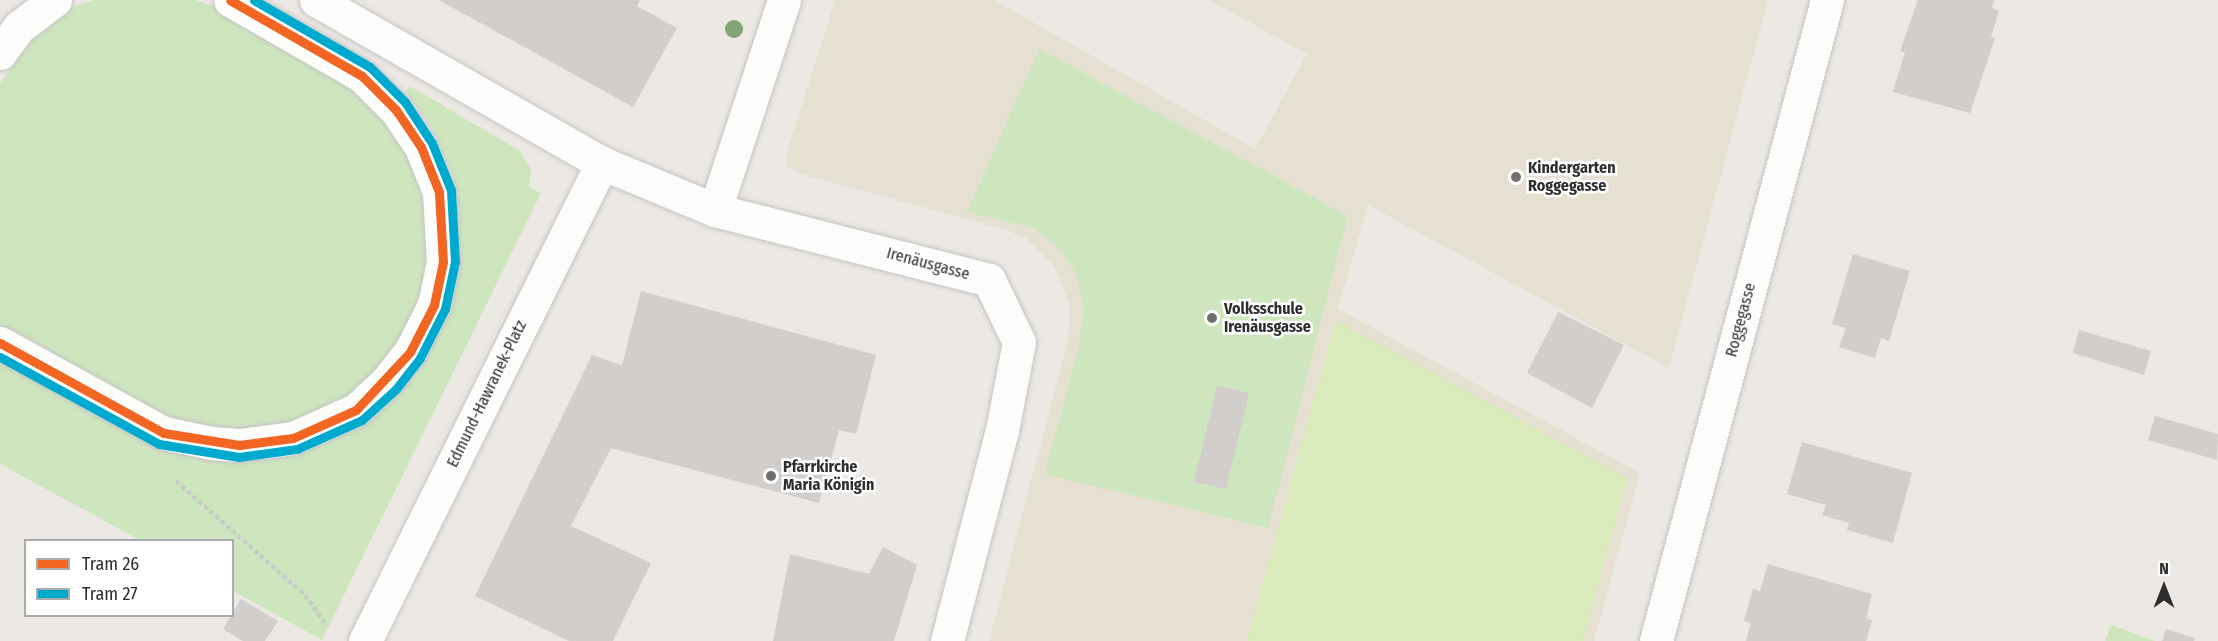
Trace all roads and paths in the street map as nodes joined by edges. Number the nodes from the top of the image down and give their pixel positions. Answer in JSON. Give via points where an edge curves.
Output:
{"nodes":[{"id":1,"x":55,"y":0,"type":"edge"},
{"id":2,"x":230,"y":0,"type":"edge"},
{"id":3,"x":316,"y":0,"type":"edge"},
{"id":4,"x":784,"y":0,"type":"edge"},
{"id":5,"x":1827,"y":0,"type":"edge"},
{"id":6,"x":0,"y":53,"type":"edge"},
{"id":7,"x":602,"y":163,"type":"junction"},
{"id":8,"x":715,"y":210,"type":"junction"},
{"id":9,"x":0,"y":343,"type":"edge"},
{"id":10,"x":171,"y":477,"type":"dead end"},
{"id":11,"x":325,"y":624,"type":"dead end"},
{"id":12,"x":369,"y":634,"type":"edge"},
{"id":13,"x":947,"y":641,"type":"edge"},
{"id":14,"x":1656,"y":641,"type":"edge"}],
"edges":[{"from":1,"to":6,"type":"street","via":[[19,27]]},
{"from":2,"to":9,"type":"street","via":[[362,76],[396,110],[421,147],[439,192],[442,262],[434,305],[410,352],[356,410],[293,438],[239,445],[211,443],[156,429]]},
{"from":3,"to":7,"type":"street"},
{"from":4,"to":8,"type":"street"},
{"from":5,"to":14,"type":"street","name":"Roggegasse"},
{"from":7,"to":8,"type":"street"},
{"from":7,"to":12,"type":"street","name":"Edmund-Hawranek-Platz"},
{"from":8,"to":13,"type":"street","name":"Irenäusgasse","via":[[989,280],[1018,342],[1002,430]]},
{"from":10,"to":11,"type":"path","via":[[304,595]]}]}
